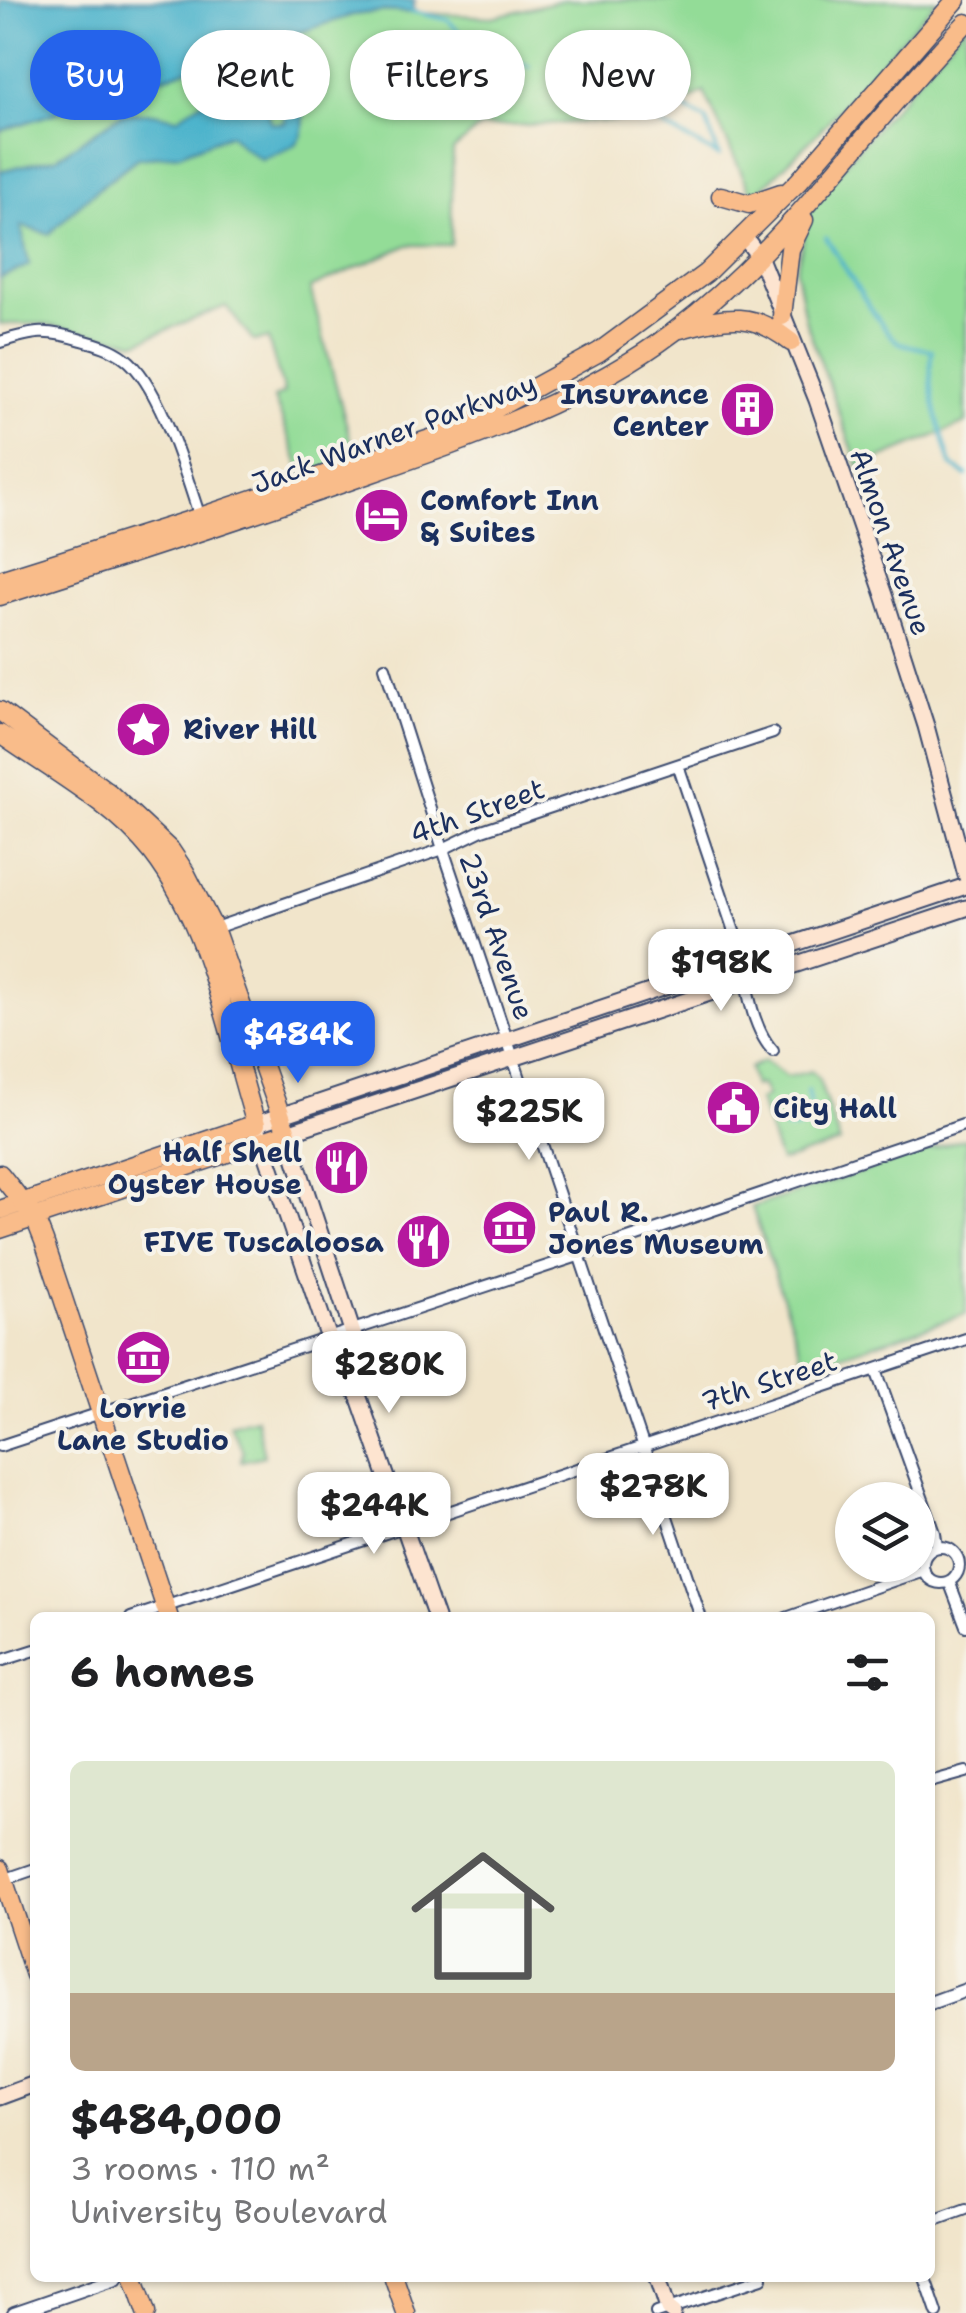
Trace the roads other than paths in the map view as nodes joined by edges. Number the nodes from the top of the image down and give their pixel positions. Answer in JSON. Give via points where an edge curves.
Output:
{"nodes":[{"id":1,"x":956,"y":0,"type":"edge"},
{"id":2,"x":966,"y":23,"type":"edge"},
{"id":3,"x":791,"y":189,"type":"junction"},
{"id":4,"x":721,"y":196,"type":"dead end"},
{"id":5,"x":814,"y":201,"type":"junction"},
{"id":6,"x":743,"y":235,"type":"junction"},
{"id":7,"x":760,"y":258,"type":"junction"},
{"id":8,"x":782,"y":316,"type":"junction"},
{"id":9,"x":675,"y":330,"type":"junction"},
{"id":10,"x":0,"y":342,"type":"edge"},
{"id":11,"x":792,"y":342,"type":"junction"},
{"id":12,"x":200,"y":518,"type":"junction"},
{"id":13,"x":0,"y":580,"type":"edge"},
{"id":14,"x":0,"y":596,"type":"edge"},
{"id":15,"x":385,"y":667,"type":"dead end"},
{"id":16,"x":0,"y":710,"type":"edge"},
{"id":17,"x":772,"y":732,"type":"dead end"},
{"id":18,"x":0,"y":734,"type":"edge"},
{"id":19,"x":678,"y":765,"type":"junction"},
{"id":20,"x":442,"y":849,"type":"junction"},
{"id":21,"x":966,"y":874,"type":"edge"},
{"id":22,"x":966,"y":886,"type":"edge"},
{"id":23,"x":966,"y":908,"type":"edge"},
{"id":24,"x":206,"y":931,"type":"junction"},
{"id":25,"x":743,"y":958,"type":"junction"},
{"id":26,"x":746,"y":982,"type":"junction"},
{"id":27,"x":508,"y":1038,"type":"junction"},
{"id":28,"x":774,"y":1051,"type":"dead end"},
{"id":29,"x":514,"y":1059,"type":"junction"},
{"id":30,"x":284,"y":1124,"type":"junction"},
{"id":31,"x":966,"y":1124,"type":"edge"},
{"id":32,"x":259,"y":1132,"type":"junction"},
{"id":33,"x":0,"y":1174,"type":"edge"},
{"id":34,"x":23,"y":1200,"type":"junction"},
{"id":35,"x":0,"y":1210,"type":"edge"},
{"id":36,"x":35,"y":1218,"type":"junction"},
{"id":37,"x":0,"y":1229,"type":"edge"},
{"id":38,"x":581,"y":1255,"type":"junction"},
{"id":39,"x":352,"y":1331,"type":"junction"},
{"id":40,"x":330,"y":1338,"type":"junction"},
{"id":41,"x":966,"y":1339,"type":"edge"},
{"id":42,"x":876,"y":1370,"type":"junction"},
{"id":43,"x":358,"y":1395,"type":"junction"},
{"id":44,"x":102,"y":1410,"type":"junction"},
{"id":45,"x":0,"y":1446,"type":"edge"},
{"id":46,"x":643,"y":1446,"type":"junction"},
{"id":47,"x":405,"y":1526,"type":"junction"},
{"id":48,"x":937,"y":1547,"type":"joint"},
{"id":49,"x":962,"y":1558,"type":"edge"},
{"id":50,"x":949,"y":1581,"type":"junction"},
{"id":51,"x":890,"y":1582,"type":"edge"},
{"id":52,"x":935,"y":1582,"type":"edge"},
{"id":53,"x":167,"y":1612,"type":"edge"},
{"id":54,"x":434,"y":1612,"type":"edge"},
{"id":55,"x":699,"y":1612,"type":"edge"},
{"id":56,"x":803,"y":1612,"type":"edge"},
{"id":57,"x":966,"y":1626,"type":"edge"},
{"id":58,"x":30,"y":1652,"type":"edge"},
{"id":59,"x":0,"y":1662,"type":"edge"},
{"id":60,"x":966,"y":1772,"type":"edge"},
{"id":61,"x":935,"y":1781,"type":"edge"},
{"id":62,"x":30,"y":1870,"type":"edge"},
{"id":63,"x":1,"y":1877,"type":"edge"},
{"id":64,"x":30,"y":1961,"type":"edge"},
{"id":65,"x":966,"y":1990,"type":"edge"},
{"id":66,"x":935,"y":2001,"type":"edge"},
{"id":67,"x":30,"y":2086,"type":"edge"},
{"id":68,"x":0,"y":2097,"type":"edge"},
{"id":69,"x":966,"y":2210,"type":"edge"},
{"id":70,"x":935,"y":2220,"type":"edge"},
{"id":71,"x":104,"y":2282,"type":"edge"},
{"id":72,"x":135,"y":2282,"type":"edge"},
{"id":73,"x":395,"y":2282,"type":"edge"},
{"id":74,"x":659,"y":2282,"type":"edge"},
{"id":75,"x":751,"y":2282,"type":"edge"},
{"id":76,"x":926,"y":2282,"type":"edge"},
{"id":77,"x":666,"y":2312,"type":"edge"},
{"id":78,"x":14,"y":2313,"type":"edge"},
{"id":79,"x":146,"y":2313,"type":"edge"},
{"id":80,"x":406,"y":2313,"type":"edge"},
{"id":81,"x":937,"y":2313,"type":"edge"}],
"edges":[{"from":1,"to":3,"type":"main road","name":"Jack Warner Parkway"},
{"from":2,"to":5,"type":"main road","name":"Jack Warner Parkway"},
{"from":3,"to":4,"type":"main road","via":[[749,204]]},
{"from":3,"to":6,"type":"main road","name":"Jack Warner Parkway"},
{"from":5,"to":7,"type":"main road","name":"Jack Warner Parkway"},
{"from":5,"to":8,"type":"main road","via":[[790,249]]},
{"from":6,"to":7,"type":"main road","name":"Almon Avenue"},
{"from":6,"to":12,"type":"main road","name":"Jack Warner Parkway","via":[[627,334],[486,414]]},
{"from":7,"to":8,"type":"main road","name":"Almon Avenue"},
{"from":7,"to":9,"type":"main road","name":"Jack Warner Parkway"},
{"from":8,"to":11,"type":"main road","name":"Almon Avenue"},
{"from":9,"to":11,"type":"main road","via":[[746,318]]},
{"from":9,"to":14,"type":"main road","name":"Jack Warner Parkway","via":[[550,406],[476,436]]},
{"from":10,"to":12,"type":"street","via":[[52,330],[127,359],[176,447]]},
{"from":11,"to":21,"type":"main road","name":"Almon Avenue","via":[[884,594]]},
{"from":12,"to":13,"type":"main road","name":"Jack Warner Parkway"},
{"from":15,"to":20,"type":"street","name":"23rd Avenue"},
{"from":16,"to":24,"type":"main road","via":[[109,793],[170,851],[186,872]]},
{"from":17,"to":19,"type":"street","name":"4th Street"},
{"from":18,"to":24,"type":"main road","via":[[132,832]]},
{"from":19,"to":20,"type":"street","name":"4th Street"},
{"from":19,"to":25,"type":"street"},
{"from":20,"to":24,"type":"street","name":"4th Street"},
{"from":20,"to":27,"type":"street","name":"23rd Avenue"},
{"from":22,"to":25,"type":"main road"},
{"from":23,"to":26,"type":"main road"},
{"from":24,"to":30,"type":"main road"},
{"from":24,"to":32,"type":"main road"},
{"from":25,"to":26,"type":"street"},
{"from":25,"to":27,"type":"main road"},
{"from":26,"to":28,"type":"street","via":[[764,1041]]},
{"from":26,"to":29,"type":"main road"},
{"from":27,"to":29,"type":"street","name":"23rd Avenue"},
{"from":27,"to":30,"type":"main road"},
{"from":29,"to":30,"type":"main road"},
{"from":29,"to":38,"type":"street","name":"23rd Avenue"},
{"from":30,"to":32,"type":"main road"},
{"from":30,"to":39,"type":"main road"},
{"from":31,"to":38,"type":"street"},
{"from":32,"to":34,"type":"main road"},
{"from":32,"to":36,"type":"main road"},
{"from":32,"to":40,"type":"main road"},
{"from":33,"to":34,"type":"main road"},
{"from":34,"to":35,"type":"main road"},
{"from":34,"to":36,"type":"main road"},
{"from":36,"to":37,"type":"main road"},
{"from":36,"to":44,"type":"main road"},
{"from":38,"to":39,"type":"street"},
{"from":38,"to":46,"type":"street","name":"23rd Avenue"},
{"from":39,"to":40,"type":"street"},
{"from":39,"to":43,"type":"main road","via":[[360,1352]]},
{"from":40,"to":43,"type":"main road"},
{"from":40,"to":44,"type":"street"},
{"from":41,"to":42,"type":"street","name":"7th Street"},
{"from":42,"to":46,"type":"street","name":"7th Street"},
{"from":42,"to":48,"type":"street"},
{"from":43,"to":47,"type":"main road"},
{"from":44,"to":45,"type":"street"},
{"from":44,"to":53,"type":"main road"},
{"from":46,"to":47,"type":"street","name":"7th Street"},
{"from":46,"to":55,"type":"street","name":"23rd Avenue"},
{"from":47,"to":53,"type":"street","name":"7th Street"},
{"from":47,"to":54,"type":"main road"},
{"from":48,"to":49,"type":"street"},
{"from":49,"to":50,"type":"street"},
{"from":50,"to":52,"type":"street"},
{"from":50,"to":57,"type":"street"},
{"from":51,"to":56,"type":"street"},
{"from":58,"to":59,"type":"street"},
{"from":60,"to":61,"type":"street"},
{"from":62,"to":63,"type":"street"},
{"from":63,"to":64,"type":"main road"},
{"from":65,"to":66,"type":"street"},
{"from":67,"to":68,"type":"main road"},
{"from":69,"to":70,"type":"street"},
{"from":71,"to":78,"type":"street"},
{"from":72,"to":79,"type":"main road"},
{"from":73,"to":80,"type":"main road"},
{"from":74,"to":77,"type":"main road"},
{"from":75,"to":77,"type":"street"},
{"from":76,"to":81,"type":"street"}]}
